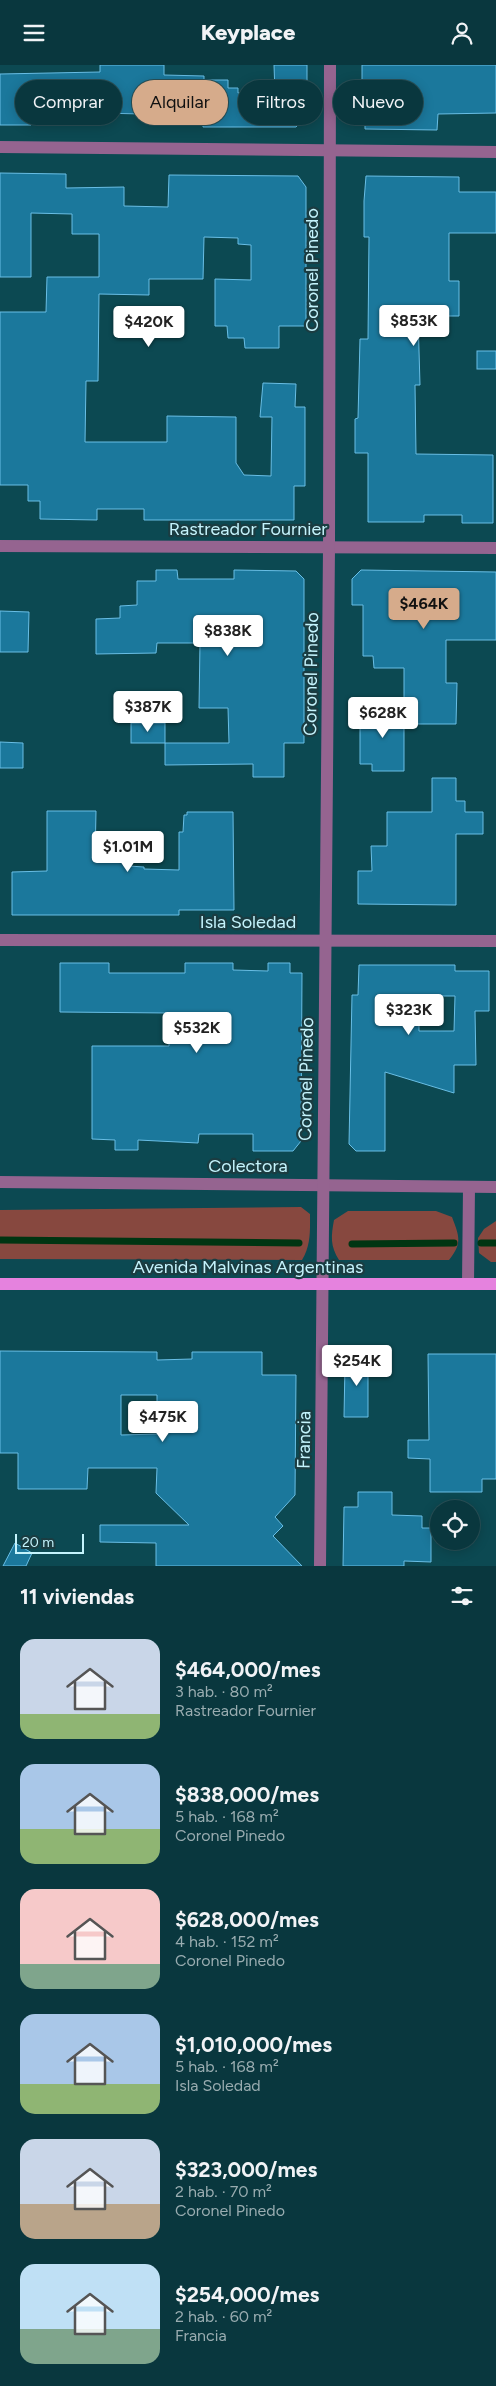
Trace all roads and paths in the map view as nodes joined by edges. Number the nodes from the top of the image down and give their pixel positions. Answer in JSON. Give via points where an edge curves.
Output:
{"nodes":[{"id":1,"x":330,"y":65,"type":"edge"},
{"id":2,"x":0,"y":147,"type":"edge"},
{"id":3,"x":329,"y":150,"type":"junction"},
{"id":4,"x":496,"y":152,"type":"edge"},
{"id":5,"x":0,"y":546,"type":"edge"},
{"id":6,"x":330,"y":547,"type":"junction"},
{"id":7,"x":496,"y":548,"type":"edge"},
{"id":8,"x":326,"y":939,"type":"junction"},
{"id":9,"x":0,"y":941,"type":"edge"},
{"id":10,"x":496,"y":941,"type":"edge"},
{"id":11,"x":0,"y":1182,"type":"edge"},
{"id":12,"x":322,"y":1184,"type":"junction"},
{"id":13,"x":469,"y":1187,"type":"junction"},
{"id":14,"x":496,"y":1187,"type":"edge"},
{"id":15,"x":0,"y":1284,"type":"edge"},
{"id":16,"x":323,"y":1284,"type":"junction"},
{"id":17,"x":468,"y":1284,"type":"junction"},
{"id":18,"x":496,"y":1284,"type":"edge"},
{"id":19,"x":320,"y":1566,"type":"edge"}],
"edges":[{"from":1,"to":3,"type":"street","name":"Coronel Pinedo"},
{"from":2,"to":3,"type":"street"},
{"from":3,"to":4,"type":"street"},
{"from":3,"to":6,"type":"street","name":"Coronel Pinedo"},
{"from":5,"to":6,"type":"street","name":"Rastreador Fournier"},
{"from":6,"to":7,"type":"street","name":"Rastreador Fournier"},
{"from":6,"to":8,"type":"street","name":"Coronel Pinedo"},
{"from":8,"to":9,"type":"street","name":"Isla Soledad"},
{"from":8,"to":10,"type":"street","name":"Isla Soledad"},
{"from":8,"to":12,"type":"street","name":"Coronel Pinedo"},
{"from":11,"to":12,"type":"street","name":"Colectora"},
{"from":12,"to":13,"type":"street","name":"Colectora"},
{"from":12,"to":16,"type":"street","name":"Coronel Pinedo"},
{"from":13,"to":14,"type":"street","name":"Colectora"},
{"from":13,"to":17,"type":"street"},
{"from":15,"to":16,"type":"main road","name":"Avenida Malvinas Argentinas"},
{"from":16,"to":17,"type":"main road","name":"Avenida Malvinas Argentinas"},
{"from":16,"to":19,"type":"street","name":"Francia"},
{"from":17,"to":18,"type":"main road","name":"Avenida Malvinas Argentinas"}]}
